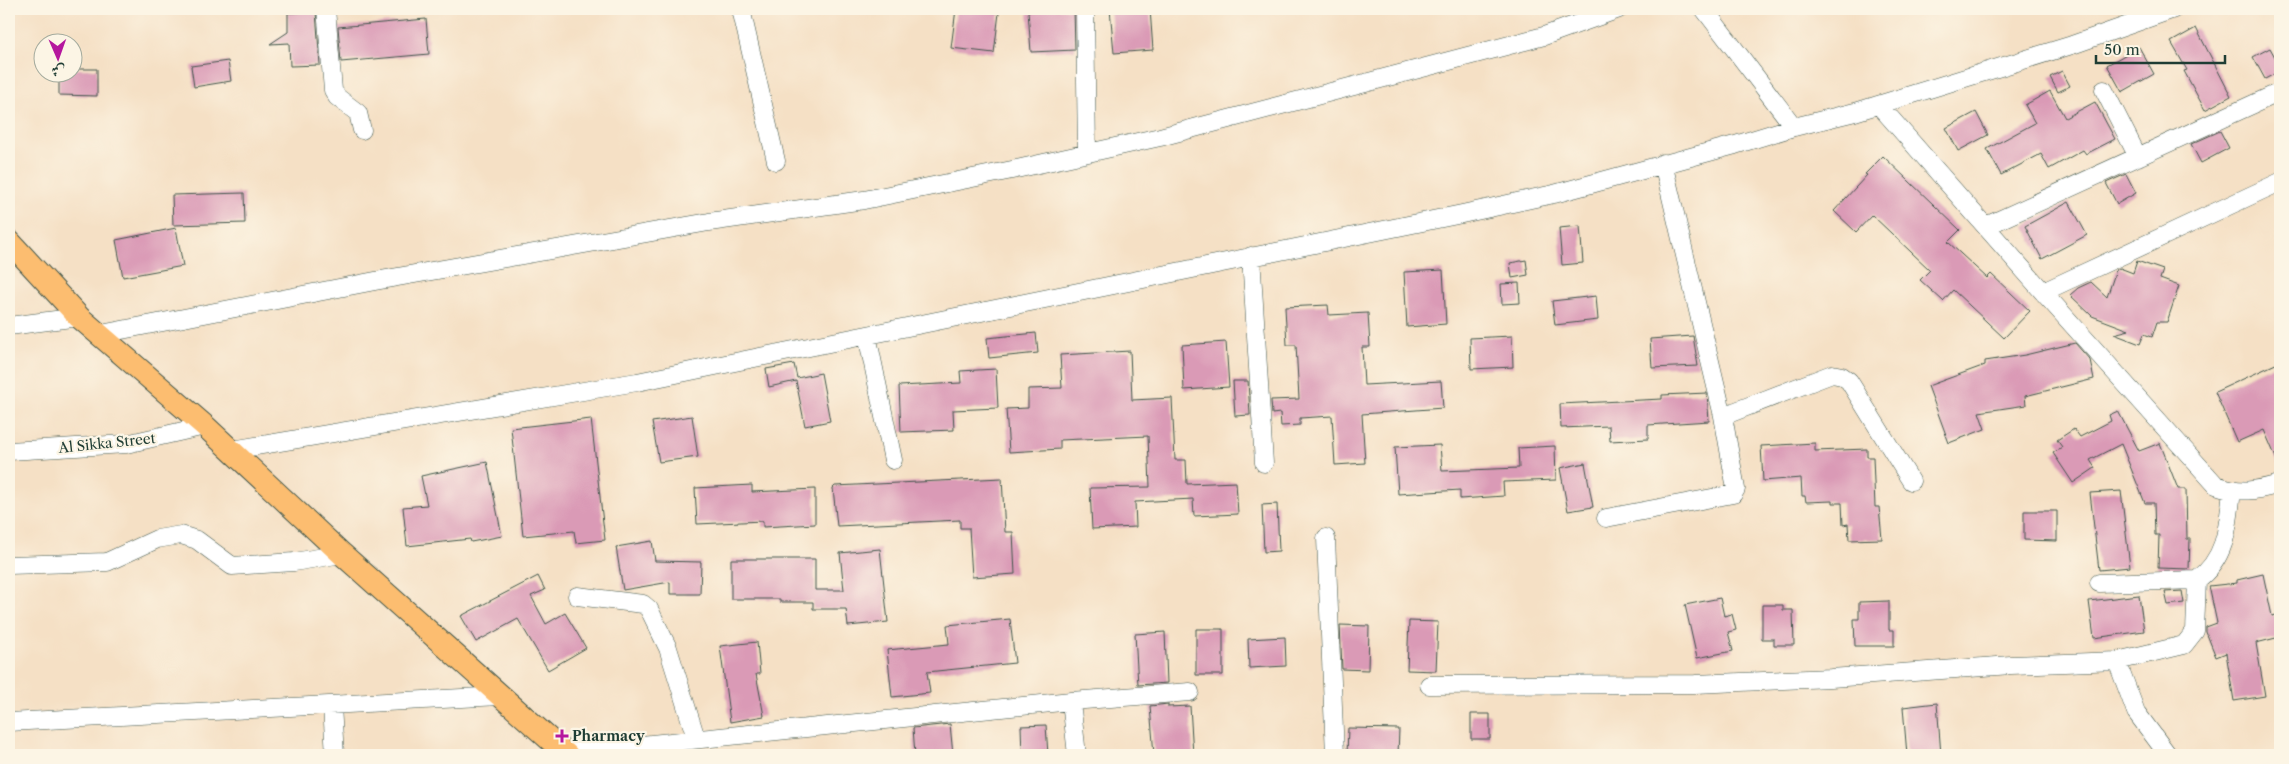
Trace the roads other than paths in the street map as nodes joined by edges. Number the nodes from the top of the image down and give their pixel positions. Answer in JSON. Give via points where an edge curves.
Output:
{"nodes":[{"id":1,"x":326,"y":9,"type":"edge"},
{"id":2,"x":741,"y":9,"type":"edge"},
{"id":3,"x":1085,"y":9,"type":"edge"},
{"id":4,"x":1619,"y":9,"type":"edge"},
{"id":5,"x":1704,"y":9,"type":"edge"},
{"id":6,"x":2174,"y":9,"type":"edge"},
{"id":7,"x":2104,"y":90,"type":"dead end"},
{"id":8,"x":2280,"y":92,"type":"edge"},
{"id":9,"x":1878,"y":105,"type":"junction"},
{"id":10,"x":1794,"y":127,"type":"junction"},
{"id":11,"x":362,"y":130,"type":"dead end"},
{"id":12,"x":1087,"y":153,"type":"junction"},
{"id":13,"x":2138,"y":157,"type":"junction"},
{"id":14,"x":776,"y":161,"type":"dead end"},
{"id":15,"x":1664,"y":163,"type":"junction"},
{"id":16,"x":2280,"y":182,"type":"edge"},
{"id":17,"x":1986,"y":226,"type":"junction"},
{"id":18,"x":9,"y":240,"type":"edge"},
{"id":19,"x":1251,"y":256,"type":"junction"},
{"id":20,"x":2043,"y":292,"type":"junction"},
{"id":21,"x":79,"y":317,"type":"junction"},
{"id":22,"x":9,"y":326,"type":"edge"},
{"id":23,"x":102,"y":334,"type":"junction"},
{"id":24,"x":867,"y":335,"type":"junction"},
{"id":25,"x":1723,"y":416,"type":"junction"},
{"id":26,"x":205,"y":426,"type":"junction"},
{"id":27,"x":232,"y":450,"type":"junction"},
{"id":28,"x":9,"y":451,"type":"edge"},
{"id":29,"x":894,"y":460,"type":"dead end"},
{"id":30,"x":1264,"y":463,"type":"dead end"},
{"id":31,"x":1912,"y":481,"type":"dead end"},
{"id":32,"x":2280,"y":484,"type":"edge"},
{"id":33,"x":2232,"y":490,"type":"junction"},
{"id":34,"x":1606,"y":518,"type":"dead end"},
{"id":35,"x":1326,"y":538,"type":"dead end"},
{"id":36,"x":342,"y":554,"type":"junction"},
{"id":37,"x":9,"y":565,"type":"edge"},
{"id":38,"x":2197,"y":580,"type":"junction"},
{"id":39,"x":2099,"y":583,"type":"dead end"},
{"id":40,"x":577,"y":596,"type":"dead end"},
{"id":41,"x":2117,"y":662,"type":"junction"},
{"id":42,"x":1429,"y":685,"type":"dead end"},
{"id":43,"x":1190,"y":692,"type":"dead end"},
{"id":44,"x":500,"y":696,"type":"junction"},
{"id":45,"x":1071,"y":700,"type":"junction"},
{"id":46,"x":332,"y":706,"type":"junction"},
{"id":47,"x":9,"y":722,"type":"edge"},
{"id":48,"x":696,"y":738,"type":"junction"},
{"id":49,"x":566,"y":754,"type":"edge"},
{"id":50,"x":335,"y":755,"type":"edge"},
{"id":51,"x":1077,"y":755,"type":"edge"},
{"id":52,"x":1335,"y":755,"type":"edge"},
{"id":53,"x":2168,"y":755,"type":"edge"}],
"edges":[{"from":1,"to":11,"type":"street","via":[[334,90],[337,97],[358,113]]},
{"from":2,"to":14,"type":"street"},
{"from":3,"to":12,"type":"street"},
{"from":4,"to":12,"type":"street","via":[[1544,36]]},
{"from":5,"to":10,"type":"street"},
{"from":6,"to":9,"type":"street","via":[[2072,45]]},
{"from":7,"to":13,"type":"street"},
{"from":8,"to":13,"type":"street"},
{"from":9,"to":10,"type":"street"},
{"from":9,"to":17,"type":"street"},
{"from":10,"to":15,"type":"street"},
{"from":12,"to":23,"type":"street","via":[[864,200],[709,222],[375,281]]},
{"from":13,"to":17,"type":"street"},
{"from":15,"to":19,"type":"street","via":[[1536,198]]},
{"from":15,"to":25,"type":"street"},
{"from":16,"to":20,"type":"street"},
{"from":17,"to":20,"type":"street"},
{"from":18,"to":21,"type":"main road"},
{"from":19,"to":24,"type":"street"},
{"from":19,"to":30,"type":"street"},
{"from":20,"to":33,"type":"street","via":[[2204,473],[2216,485]]},
{"from":21,"to":22,"type":"street"},
{"from":21,"to":23,"type":"main road"},
{"from":23,"to":26,"type":"main road"},
{"from":24,"to":27,"type":"street","via":[[637,382]]},
{"from":24,"to":29,"type":"street"},
{"from":25,"to":31,"type":"street","via":[[1832,374],[1842,376],[1849,380]]},
{"from":25,"to":34,"type":"street","via":[[1736,481],[1733,494]]},
{"from":26,"to":27,"type":"main road"},
{"from":26,"to":28,"type":"street","name":"Al Sikka Street","via":[[126,444]]},
{"from":27,"to":36,"type":"main road"},
{"from":32,"to":33,"type":"street","via":[[2252,492]]},
{"from":33,"to":38,"type":"street","via":[[2228,530],[2220,552],[2210,571]]},
{"from":35,"to":52,"type":"street"},
{"from":36,"to":37,"type":"street","via":[[294,562],[232,566],[197,540],[180,535],[157,539],[106,562]]},
{"from":36,"to":44,"type":"main road"},
{"from":38,"to":39,"type":"street"},
{"from":38,"to":41,"type":"street","via":[[2195,631],[2184,644]]},
{"from":40,"to":48,"type":"street","via":[[643,604],[649,609],[668,648]]},
{"from":41,"to":42,"type":"street","via":[[2011,665],[1695,684]]},
{"from":41,"to":53,"type":"street","via":[[2136,712]]},
{"from":43,"to":45,"type":"street"},
{"from":44,"to":46,"type":"street"},
{"from":44,"to":49,"type":"main road"},
{"from":45,"to":48,"type":"street"},
{"from":45,"to":51,"type":"street"},
{"from":46,"to":47,"type":"street"},
{"from":46,"to":50,"type":"street"},
{"from":48,"to":49,"type":"street"}]}
